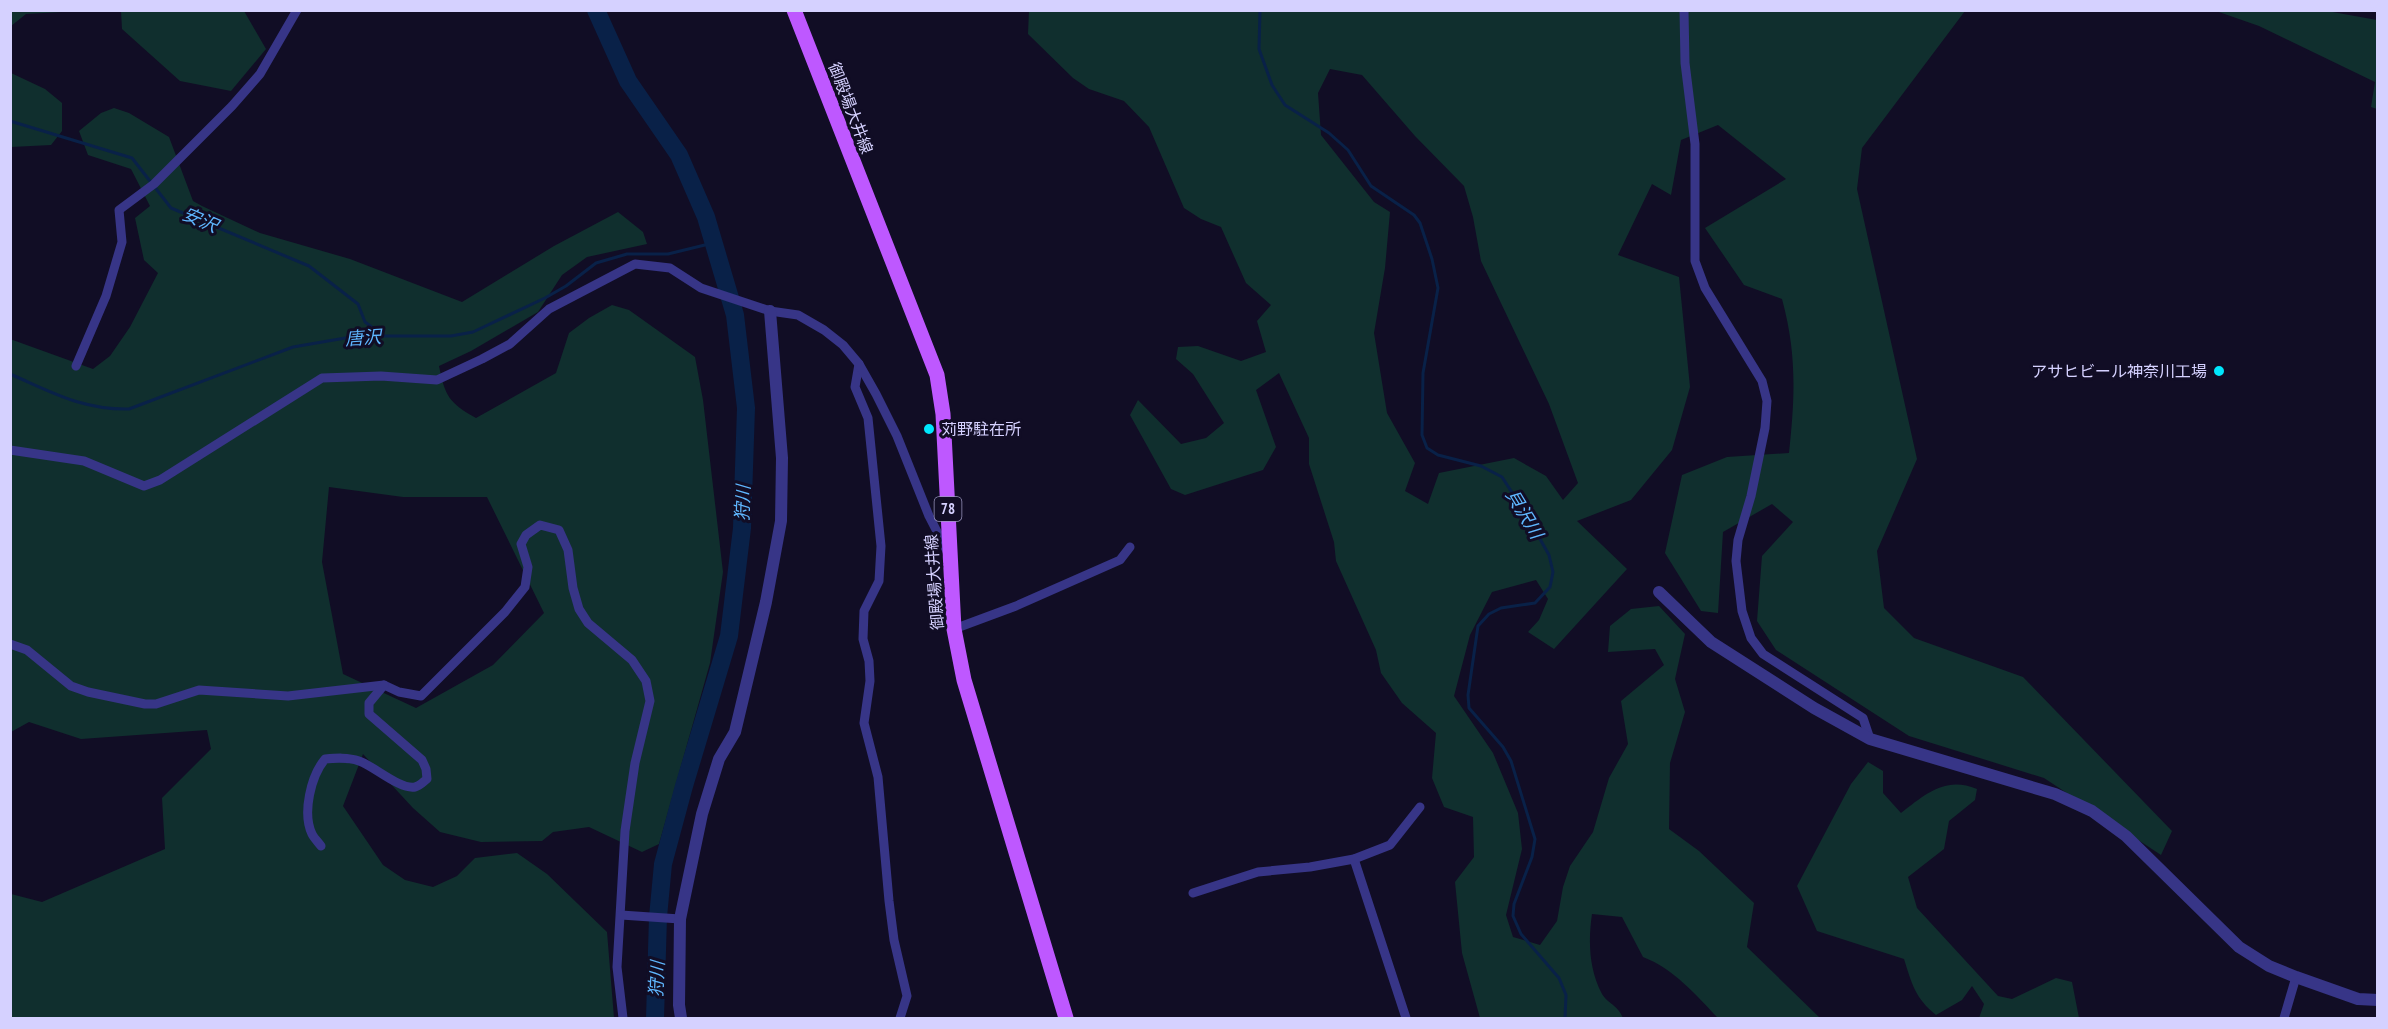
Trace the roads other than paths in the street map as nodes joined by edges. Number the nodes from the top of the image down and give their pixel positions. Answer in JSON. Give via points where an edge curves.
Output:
{"nodes":[{"id":1,"x":297,"y":10,"type":"edge"},
{"id":2,"x":794,"y":10,"type":"edge"},
{"id":3,"x":1684,"y":10,"type":"edge"},
{"id":4,"x":766,"y":310,"type":"junction"},
{"id":5,"x":859,"y":364,"type":"junction"},
{"id":6,"x":76,"y":366,"type":"dead end"},
{"id":7,"x":10,"y":450,"type":"edge"},
{"id":8,"x":1130,"y":547,"type":"dead end"},
{"id":9,"x":950,"y":557,"type":"junction"},
{"id":10,"x":1659,"y":592,"type":"dead end"},
{"id":11,"x":954,"y":629,"type":"junction"},
{"id":12,"x":10,"y":644,"type":"edge"},
{"id":13,"x":384,"y":685,"type":"junction"},
{"id":14,"x":1870,"y":739,"type":"junction"},
{"id":15,"x":1420,"y":807,"type":"dead end"},
{"id":16,"x":321,"y":846,"type":"dead end"},
{"id":17,"x":1354,"y":859,"type":"junction"},
{"id":18,"x":1192,"y":893,"type":"dead end"},
{"id":19,"x":621,"y":915,"type":"junction"},
{"id":20,"x":680,"y":919,"type":"junction"},
{"id":21,"x":2296,"y":977,"type":"junction"},
{"id":22,"x":2378,"y":1000,"type":"edge"},
{"id":23,"x":623,"y":1018,"type":"edge"},
{"id":24,"x":681,"y":1018,"type":"edge"},
{"id":25,"x":900,"y":1018,"type":"edge"},
{"id":26,"x":1066,"y":1018,"type":"edge"},
{"id":27,"x":1406,"y":1018,"type":"edge"},
{"id":28,"x":2284,"y":1018,"type":"edge"}],
"edges":[{"from":1,"to":6,"type":"street","via":[[260,74],[232,106],[154,184],[120,210],[122,242],[106,296]]},
{"from":2,"to":9,"type":"main road","name":"御殿場大井線","number":"78","via":[[937,375],[943,414]]},
{"from":3,"to":14,"type":"street","via":[[1685,63],[1695,144],[1695,261],[1705,288],[1762,381],[1767,401],[1751,496],[1738,540],[1736,561],[1743,611],[1751,638],[1763,654],[1863,718]]},
{"from":4,"to":5,"type":"street","via":[[798,315],[824,330]]},
{"from":4,"to":7,"type":"street","via":[[701,288],[670,268],[635,264],[549,309],[510,344],[436,380],[381,376],[322,378],[144,486],[84,461]]},
{"from":4,"to":20,"type":"street","via":[[782,458],[781,521],[735,732],[719,759],[702,814]]},
{"from":5,"to":9,"type":"street","via":[[897,436],[928,516]]},
{"from":5,"to":25,"type":"street","via":[[855,387],[868,418],[881,546],[879,581],[864,611],[863,639],[870,681],[864,723],[878,777],[894,940],[907,996]]},
{"from":8,"to":11,"type":"street","via":[[1120,560]]},
{"from":9,"to":11,"type":"main road","name":"御殿場大井線","number":"78"},
{"from":10,"to":14,"type":"street","via":[[1711,642]]},
{"from":11,"to":26,"type":"main road","name":"御殿場大井線","number":"78","via":[[964,680]]},
{"from":12,"to":13,"type":"street","via":[[27,650],[71,687],[145,704],[199,690],[288,696]]},
{"from":13,"to":16,"type":"street","via":[[369,703],[369,714],[422,760],[427,779],[413,788],[357,760],[325,759],[316,770],[309,803],[312,835]]},
{"from":13,"to":19,"type":"street","via":[[421,696],[525,587],[528,567],[521,544],[526,535],[540,525],[559,530],[568,550],[579,609],[588,623],[632,660],[646,681],[650,701],[625,831]]},
{"from":14,"to":21,"type":"street","via":[[2055,794],[2092,812],[2126,836],[2239,947]]},
{"from":15,"to":17,"type":"street","via":[[1390,845]]},
{"from":17,"to":18,"type":"street","via":[[1258,872]]},
{"from":17,"to":27,"type":"street"},
{"from":19,"to":20,"type":"street"},
{"from":19,"to":23,"type":"street","via":[[617,967]]},
{"from":20,"to":24,"type":"street"},
{"from":21,"to":22,"type":"street","via":[[2358,999]]},
{"from":21,"to":28,"type":"street"}]}
